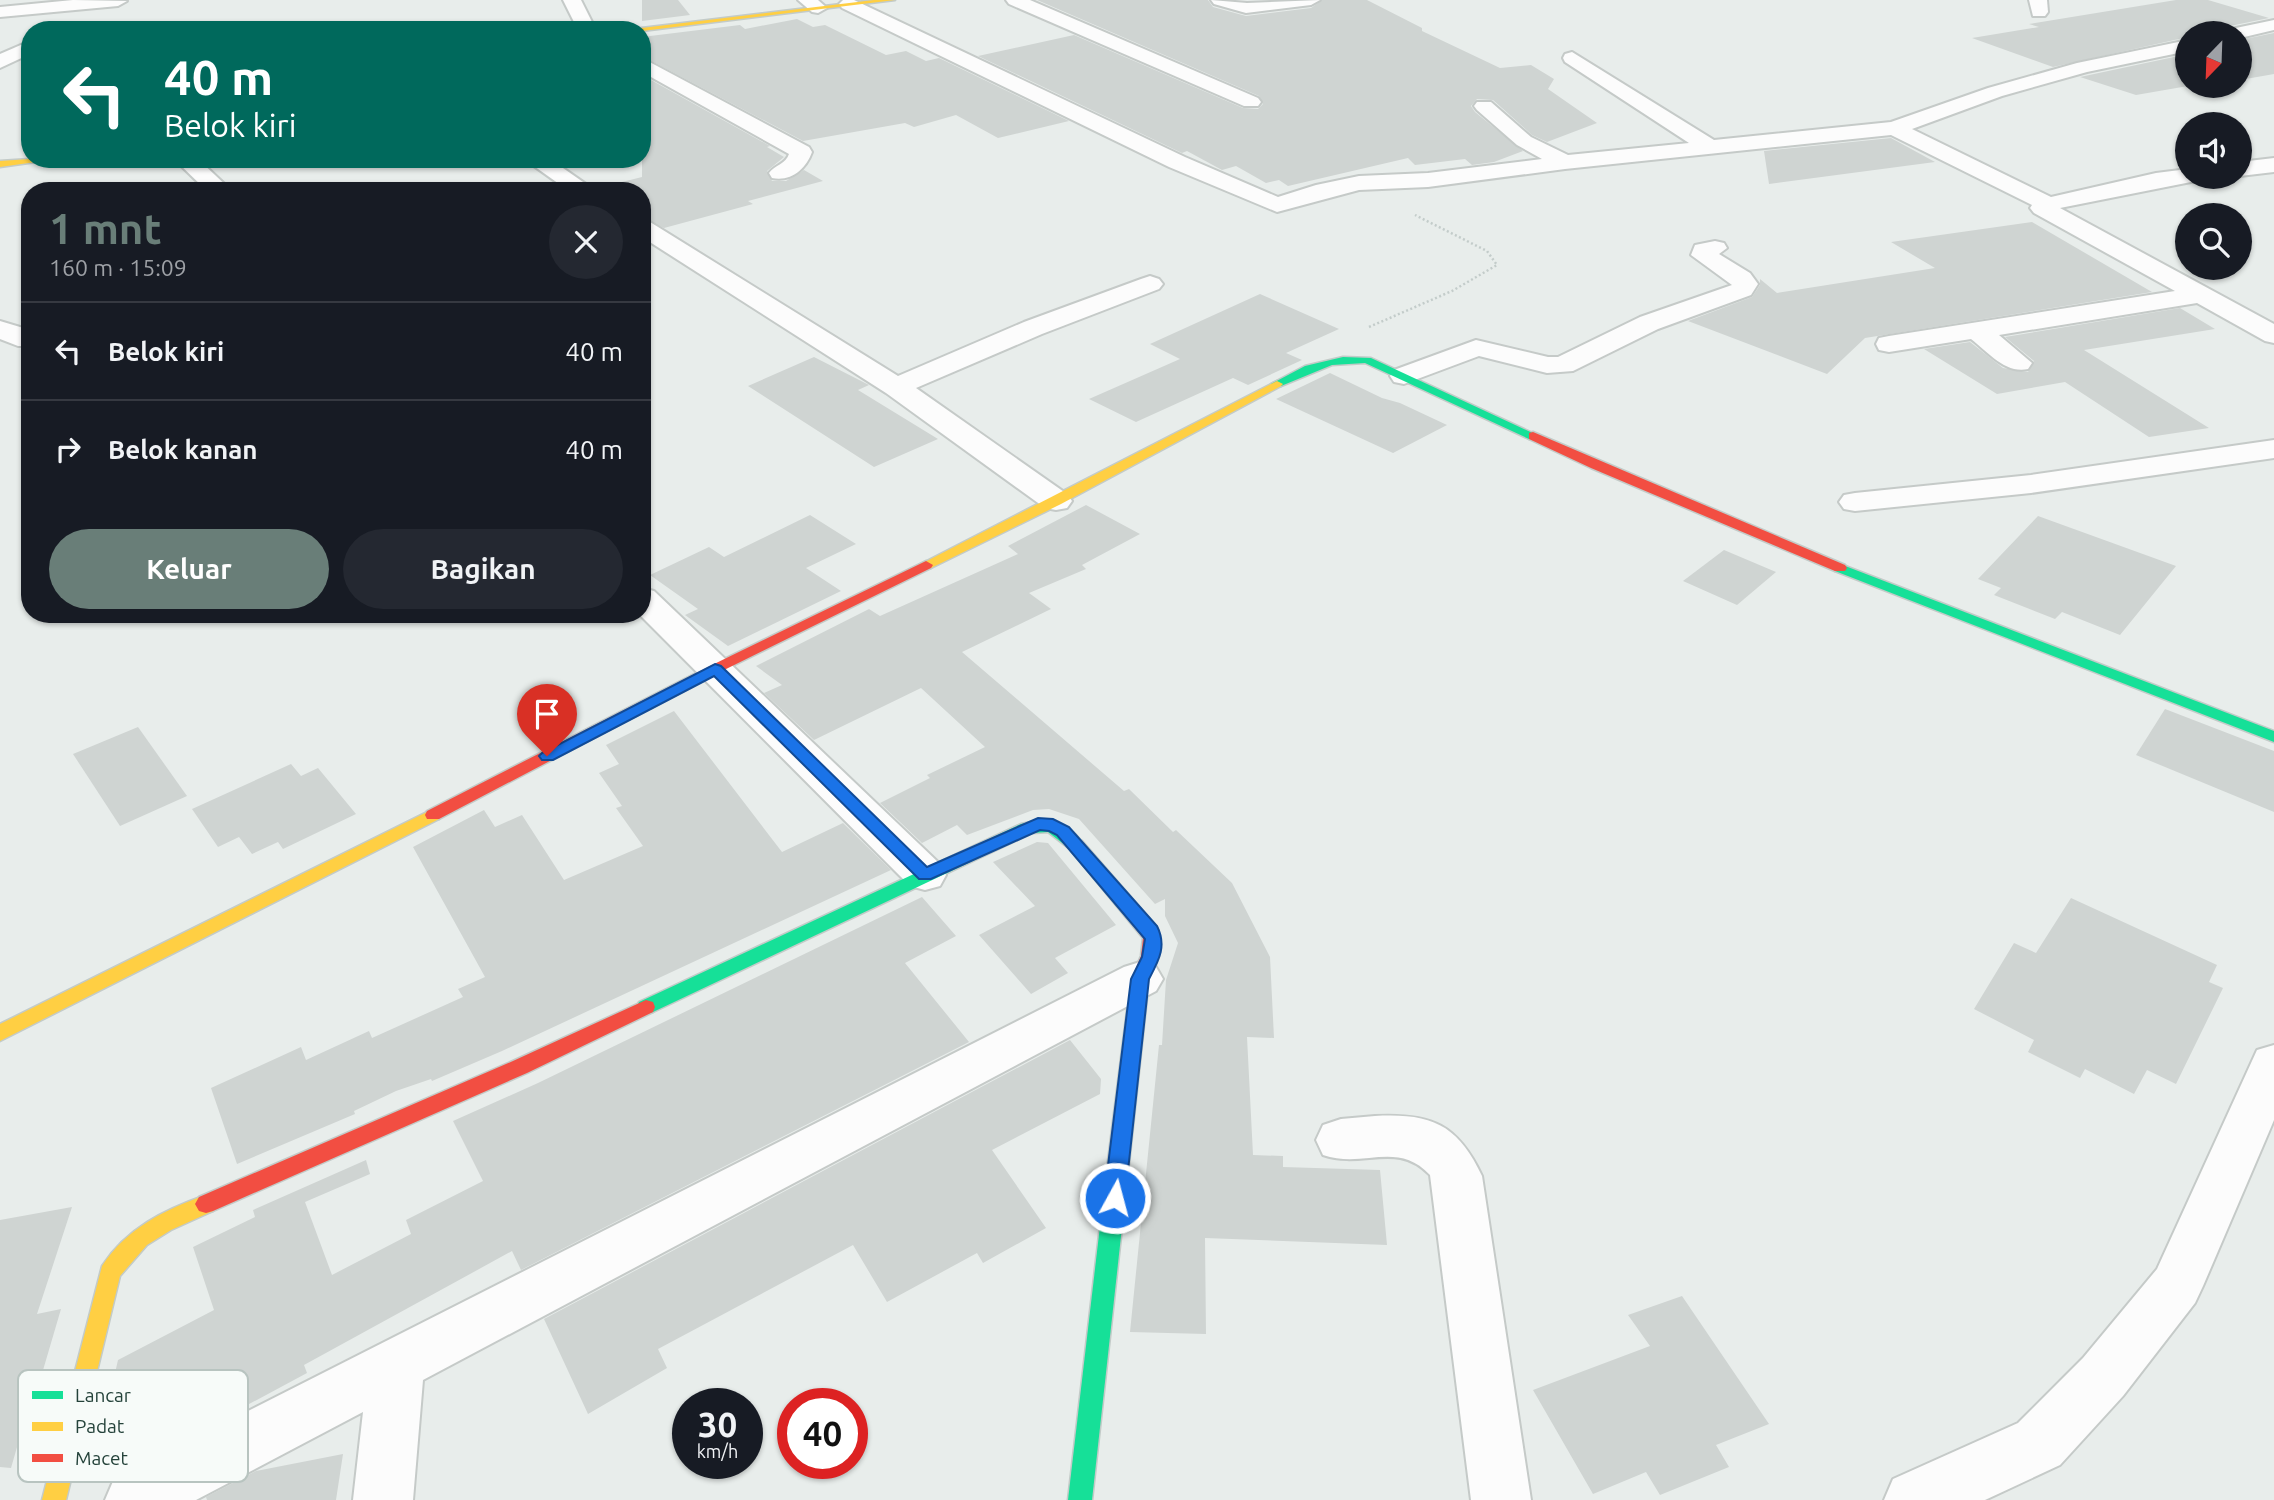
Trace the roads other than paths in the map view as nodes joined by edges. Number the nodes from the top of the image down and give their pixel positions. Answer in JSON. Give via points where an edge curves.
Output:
{"nodes":[{"id":1,"x":13,"y":0,"type":"edge"},
{"id":2,"x":572,"y":0,"type":"edge"},
{"id":3,"x":892,"y":0,"type":"edge"},
{"id":4,"x":1015,"y":0,"type":"edge"},
{"id":5,"x":1220,"y":0,"type":"edge"},
{"id":6,"x":1311,"y":0,"type":"edge"},
{"id":7,"x":119,"y":1,"type":"edge"},
{"id":8,"x":0,"y":2,"type":"edge"},
{"id":9,"x":812,"y":4,"type":"edge"},
{"id":10,"x":848,"y":4,"type":"junction"},
{"id":11,"x":36,"y":7,"type":"junction"},
{"id":12,"x":0,"y":12,"type":"edge"},
{"id":13,"x":79,"y":21,"type":"edge"},
{"id":14,"x":582,"y":21,"type":"edge"},
{"id":15,"x":2274,"y":25,"type":"edge"},
{"id":16,"x":651,"y":27,"type":"edge"},
{"id":17,"x":2252,"y":30,"type":"edge"},
{"id":18,"x":21,"y":35,"type":"edge"},
{"id":19,"x":10,"y":36,"type":"dead end"},
{"id":20,"x":2175,"y":48,"type":"edge"},
{"id":21,"x":21,"y":51,"type":"edge"},
{"id":22,"x":1572,"y":58,"type":"dead end"},
{"id":23,"x":0,"y":62,"type":"edge"},
{"id":24,"x":651,"y":69,"type":"edge"},
{"id":25,"x":1251,"y":102,"type":"dead end"},
{"id":26,"x":1483,"y":106,"type":"dead end"},
{"id":27,"x":1894,"y":128,"type":"junction"},
{"id":28,"x":1710,"y":147,"type":"junction"},
{"id":29,"x":21,"y":162,"type":"edge"},
{"id":30,"x":1565,"y":162,"type":"junction"},
{"id":31,"x":0,"y":164,"type":"edge"},
{"id":32,"x":2274,"y":165,"type":"edge"},
{"id":33,"x":196,"y":168,"type":"edge"},
{"id":34,"x":549,"y":168,"type":"edge"},
{"id":35,"x":2252,"y":168,"type":"edge"},
{"id":36,"x":780,"y":173,"type":"dead end"},
{"id":37,"x":2175,"y":178,"type":"edge"},
{"id":38,"x":211,"y":182,"type":"edge"},
{"id":39,"x":571,"y":182,"type":"edge"},
{"id":40,"x":2048,"y":204,"type":"junction"},
{"id":41,"x":651,"y":233,"type":"edge"},
{"id":42,"x":1715,"y":248,"type":"dead end"},
{"id":43,"x":1150,"y":284,"type":"dead end"},
{"id":44,"x":2200,"y":295,"type":"junction"},
{"id":45,"x":0,"y":329,"type":"edge"},
{"id":46,"x":1976,"y":330,"type":"junction"},
{"id":47,"x":2274,"y":335,"type":"edge"},
{"id":48,"x":21,"y":338,"type":"edge"},
{"id":49,"x":1889,"y":344,"type":"dead end"},
{"id":50,"x":2018,"y":363,"type":"dead end"},
{"id":51,"x":1404,"y":376,"type":"junction"},
{"id":52,"x":896,"y":387,"type":"junction"},
{"id":53,"x":2274,"y":449,"type":"edge"},
{"id":54,"x":1056,"y":501,"type":"junction"},
{"id":55,"x":1855,"y":502,"type":"dead end"},
{"id":56,"x":651,"y":607,"type":"edge"},
{"id":57,"x":715,"y":669,"type":"junction"},
{"id":58,"x":2274,"y":737,"type":"edge"},
{"id":59,"x":925,"y":875,"type":"junction"},
{"id":60,"x":1140,"y":979,"type":"junction"},
{"id":61,"x":0,"y":1033,"type":"edge"},
{"id":62,"x":2274,"y":1064,"type":"edge"},
{"id":63,"x":1341,"y":1140,"type":"dead end"},
{"id":64,"x":396,"y":1365,"type":"junction"},
{"id":65,"x":85,"y":1370,"type":"edge"},
{"id":66,"x":248,"y":1442,"type":"edge"},
{"id":67,"x":58,"y":1482,"type":"edge"},
{"id":68,"x":170,"y":1482,"type":"edge"},
{"id":69,"x":54,"y":1500,"type":"edge"},
{"id":70,"x":135,"y":1500,"type":"edge"},
{"id":71,"x":383,"y":1500,"type":"edge"},
{"id":72,"x":1080,"y":1500,"type":"edge"},
{"id":73,"x":1501,"y":1500,"type":"edge"},
{"id":74,"x":1914,"y":1500,"type":"edge"}],
"edges":[{"from":1,"to":8,"type":"street"},
{"from":1,"to":11,"type":"street"},
{"from":2,"to":14,"type":"street"},
{"from":3,"to":10,"type":"street"},
{"from":4,"to":25,"type":"street"},
{"from":5,"to":6,"type":"street","via":[[1242,8]]},
{"from":7,"to":11,"type":"street"},
{"from":7,"to":13,"type":"street"},
{"from":9,"to":10,"type":"street"},
{"from":9,"to":16,"type":"street"},
{"from":10,"to":30,"type":"street","via":[[1177,162],[1278,205],[1359,183],[1428,180]]},
{"from":11,"to":12,"type":"street"},
{"from":15,"to":17,"type":"street"},
{"from":18,"to":19,"type":"street"},
{"from":20,"to":27,"type":"street","via":[[2020,85]]},
{"from":21,"to":23,"type":"street"},
{"from":22,"to":28,"type":"street"},
{"from":24,"to":36,"type":"street","via":[[801,152],[800,159]]},
{"from":26,"to":30,"type":"street","via":[[1529,144]]},
{"from":27,"to":28,"type":"street"},
{"from":27,"to":40,"type":"street"},
{"from":28,"to":30,"type":"street"},
{"from":29,"to":31,"type":"street"},
{"from":32,"to":35,"type":"street"},
{"from":33,"to":38,"type":"street"},
{"from":34,"to":39,"type":"street"},
{"from":37,"to":40,"type":"street"},
{"from":40,"to":44,"type":"street","via":[[2042,208]]},
{"from":41,"to":52,"type":"street"},
{"from":42,"to":51,"type":"street","via":[[1703,254],[1741,278],[1742,290],[1650,323],[1569,363],[1548,365],[1476,348]]},
{"from":43,"to":52,"type":"street","via":[[1032,328]]},
{"from":44,"to":46,"type":"street"},
{"from":44,"to":47,"type":"street"},
{"from":45,"to":48,"type":"street"},
{"from":46,"to":49,"type":"street"},
{"from":46,"to":50,"type":"street"},
{"from":51,"to":54,"type":"street","via":[[1358,358],[1315,365]]},
{"from":51,"to":58,"type":"street","via":[[1595,465],[1804,554]]},
{"from":52,"to":54,"type":"street"},
{"from":53,"to":55,"type":"street","via":[[2031,484]]},
{"from":54,"to":57,"type":"street"},
{"from":56,"to":57,"type":"street"},
{"from":57,"to":59,"type":"street"},
{"from":57,"to":61,"type":"street","via":[[307,881]]},
{"from":59,"to":60,"type":"street","via":[[1038,824],[1053,825],[1150,931],[1154,946]]},
{"from":59,"to":65,"type":"street","via":[[520,1067],[149,1229],[114,1263]]},
{"from":60,"to":64,"type":"street"},
{"from":60,"to":72,"type":"street"},
{"from":62,"to":74,"type":"street","via":[[2176,1286],[2103,1377],[2039,1444]]},
{"from":63,"to":73,"type":"street","via":[[1395,1135],[1435,1146],[1451,1161],[1457,1176]]},
{"from":64,"to":66,"type":"street"},
{"from":64,"to":71,"type":"street"},
{"from":67,"to":69,"type":"street"},
{"from":68,"to":70,"type":"street"}]}
